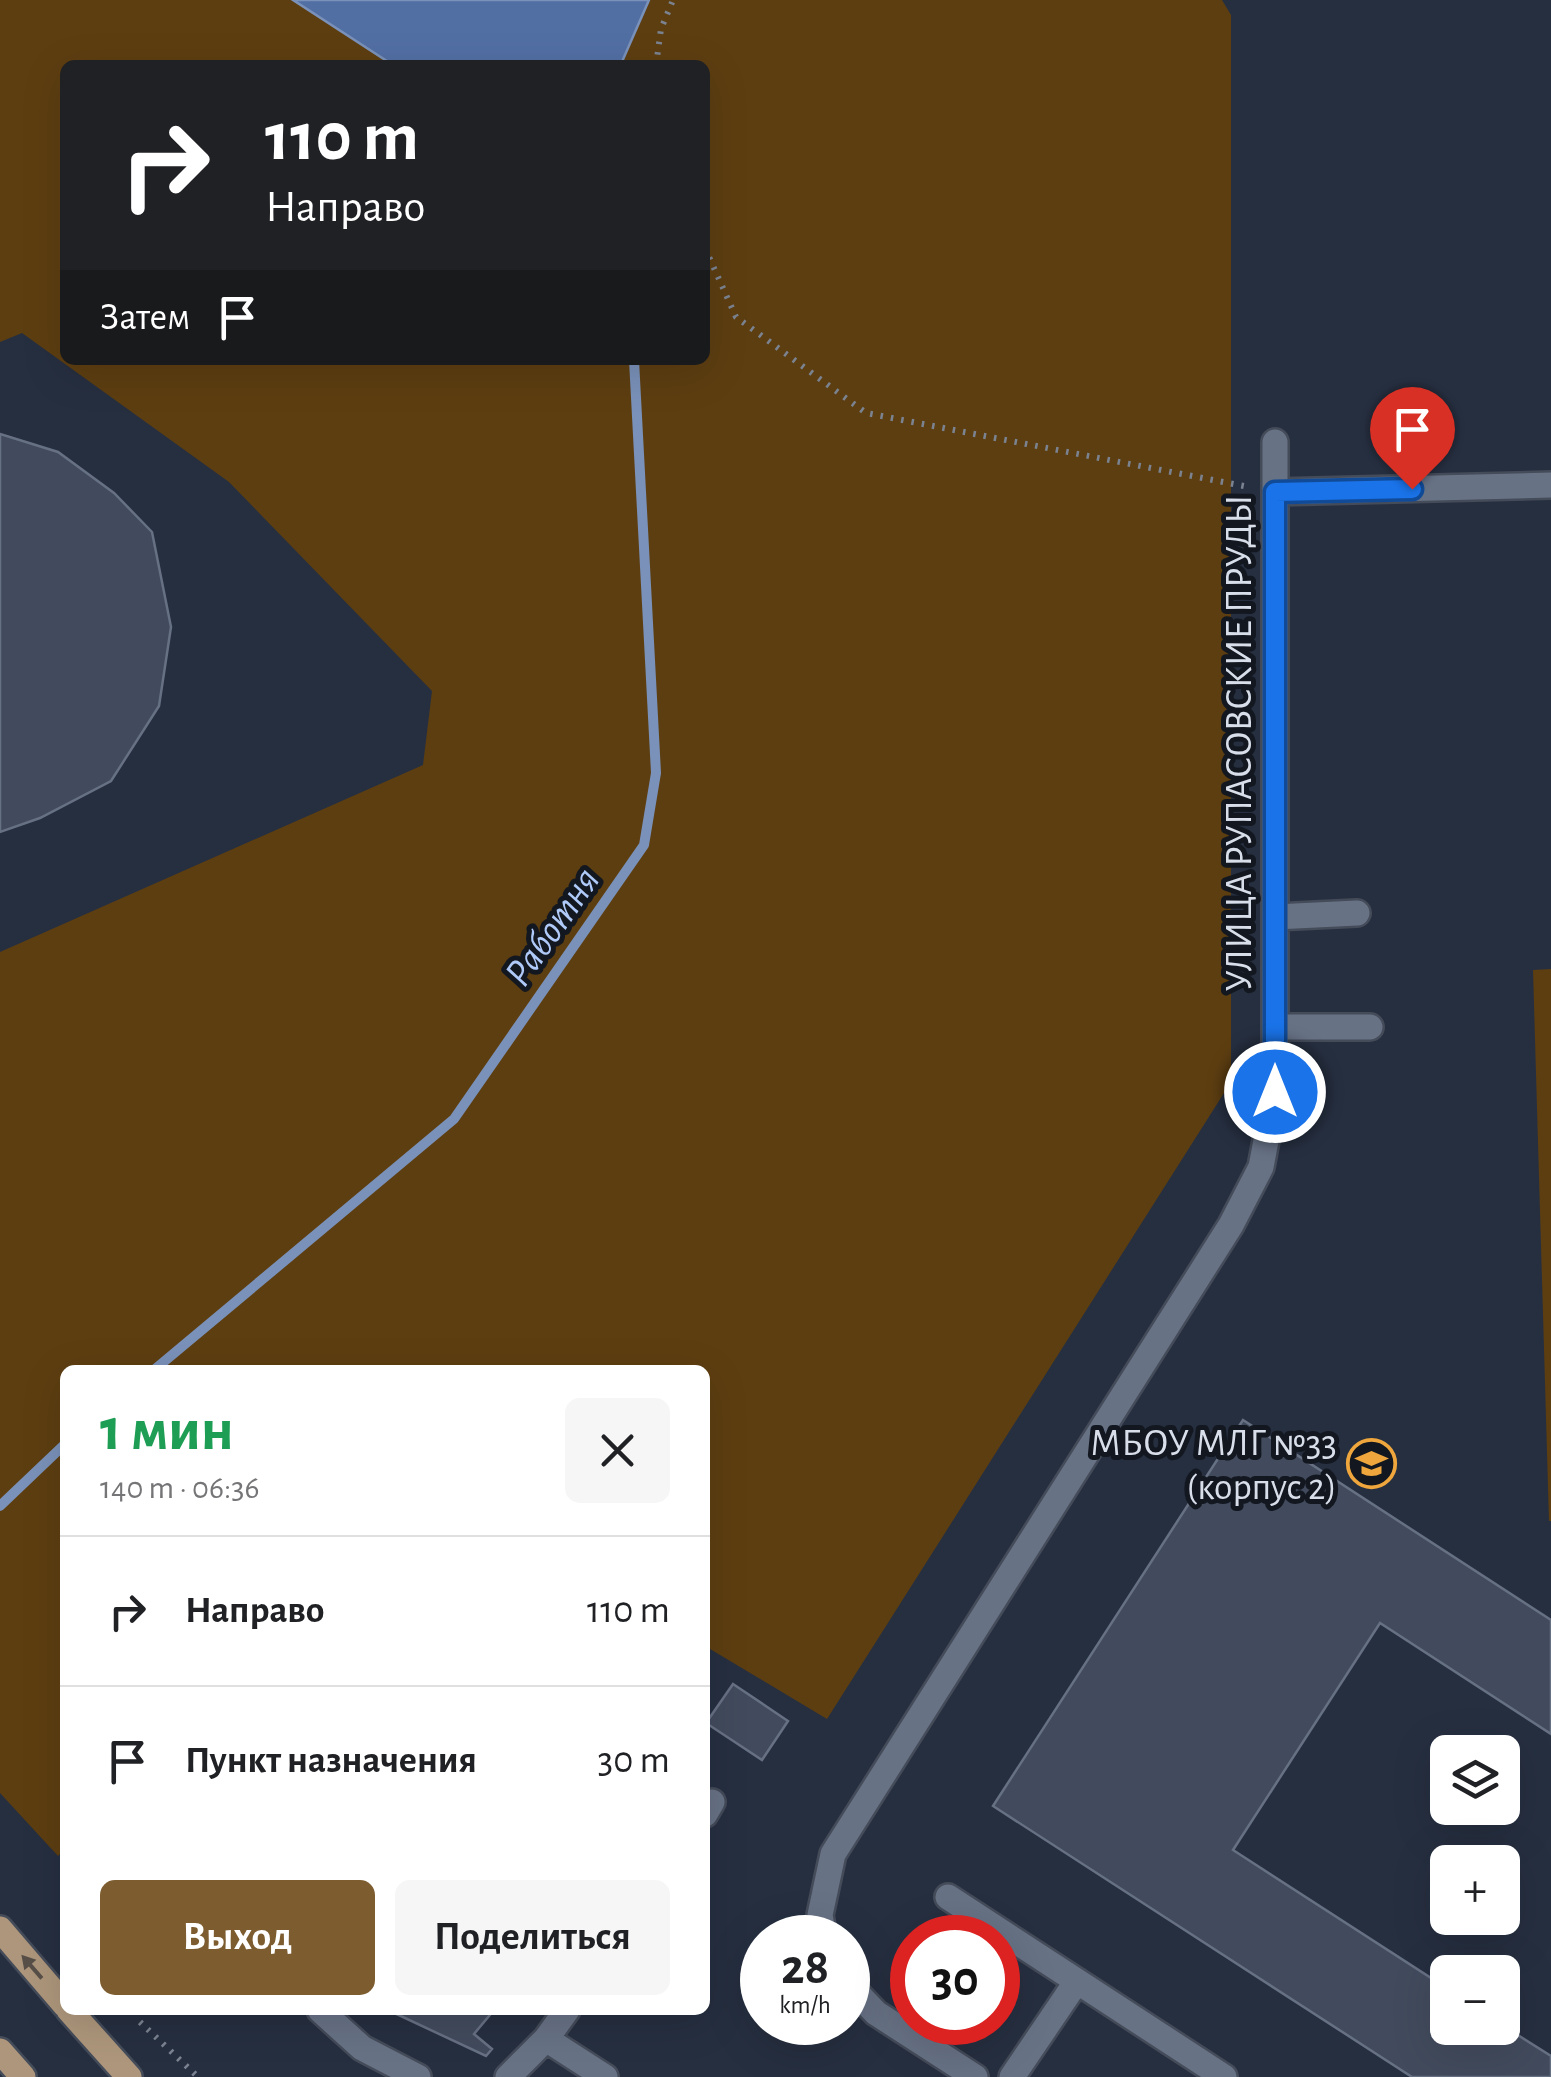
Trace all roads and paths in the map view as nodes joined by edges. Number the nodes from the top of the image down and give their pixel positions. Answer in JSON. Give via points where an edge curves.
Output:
{"nodes":[{"id":1,"x":673,"y":0,"type":"edge"},
{"id":2,"x":657,"y":60,"type":"edge"},
{"id":3,"x":710,"y":259,"type":"edge"},
{"id":4,"x":1275,"y":442,"type":"dead end"},
{"id":5,"x":1551,"y":485,"type":"edge"},
{"id":6,"x":1275,"y":492,"type":"junction"},
{"id":7,"x":1357,"y":913,"type":"dead end"},
{"id":8,"x":1275,"y":917,"type":"junction"},
{"id":9,"x":1275,"y":1027,"type":"junction"},
{"id":10,"x":1370,"y":1027,"type":"dead end"},
{"id":11,"x":948,"y":1897,"type":"dead end"},
{"id":12,"x":820,"y":1915,"type":"edge"},
{"id":13,"x":0,"y":1929,"type":"edge"},
{"id":14,"x":1077,"y":1981,"type":"junction"},
{"id":15,"x":60,"y":1999,"type":"edge"},
{"id":16,"x":870,"y":2007,"type":"edge"},
{"id":17,"x":74,"y":2015,"type":"edge"},
{"id":18,"x":326,"y":2015,"type":"edge"},
{"id":19,"x":563,"y":2015,"type":"edge"},
{"id":20,"x":140,"y":2022,"type":"dead end"},
{"id":21,"x":546,"y":2039,"type":"junction"},
{"id":22,"x":0,"y":2051,"type":"edge"},
{"id":23,"x":23,"y":2077,"type":"edge"},
{"id":24,"x":130,"y":2077,"type":"edge"},
{"id":25,"x":198,"y":2077,"type":"edge"},
{"id":26,"x":418,"y":2077,"type":"edge"},
{"id":27,"x":508,"y":2077,"type":"edge"},
{"id":28,"x":605,"y":2077,"type":"edge"},
{"id":29,"x":974,"y":2077,"type":"edge"},
{"id":30,"x":1012,"y":2077,"type":"edge"},
{"id":31,"x":1224,"y":2077,"type":"edge"}],
"edges":[{"from":1,"to":2,"type":"path"},
{"from":3,"to":6,"type":"path","via":[[736,317],[866,413]]},
{"from":4,"to":6,"type":"street","name":"УЛИЦА РУПАСОВСКИЕ ПРУДЫ"},
{"from":5,"to":6,"type":"street"},
{"from":6,"to":8,"type":"street","name":"УЛИЦА РУПАСОВСКИЕ ПРУДЫ"},
{"from":7,"to":8,"type":"street"},
{"from":8,"to":9,"type":"street","name":"УЛИЦА РУПАСОВСКИЕ ПРУДЫ"},
{"from":9,"to":10,"type":"street"},
{"from":9,"to":12,"type":"street","name":"УЛИЦА РУПАСОВСКИЕ ПРУДЫ","via":[[1275,1092],[1260,1167],[1220,1242],[833,1854]]},
{"from":11,"to":14,"type":"street"},
{"from":15,"to":13,"type":"main road","one_way":true},
{"from":14,"to":30,"type":"street"},
{"from":14,"to":31,"type":"street"},
{"from":16,"to":29,"type":"street"},
{"from":17,"to":24,"type":"main road"},
{"from":18,"to":26,"type":"street","via":[[362,2048]]},
{"from":19,"to":21,"type":"street"},
{"from":20,"to":25,"type":"path"},
{"from":21,"to":27,"type":"street"},
{"from":21,"to":28,"type":"street"},
{"from":22,"to":23,"type":"main road"}]}
